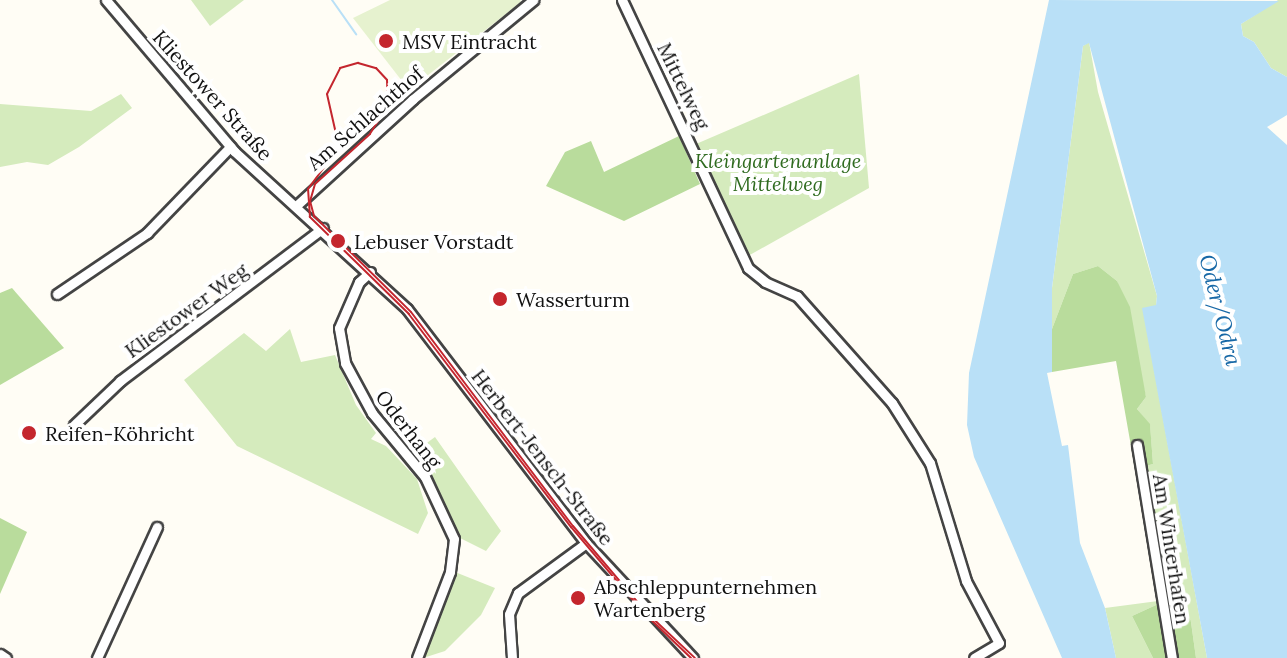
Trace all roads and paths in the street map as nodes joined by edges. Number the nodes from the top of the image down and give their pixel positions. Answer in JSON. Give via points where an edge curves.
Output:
{"nodes":[{"id":1,"x":106,"y":0,"type":"edge"},
{"id":2,"x":533,"y":0,"type":"edge"},
{"id":3,"x":622,"y":0,"type":"edge"},
{"id":4,"x":230,"y":147,"type":"junction"},
{"id":5,"x":297,"y":205,"type":"junction"},
{"id":6,"x":323,"y":228,"type":"junction"},
{"id":7,"x":370,"y":272,"type":"junction"},
{"id":8,"x":57,"y":294,"type":"dead end"},
{"id":9,"x":74,"y":425,"type":"dead end"},
{"id":10,"x":1137,"y":445,"type":"dead end"},
{"id":11,"x":157,"y":527,"type":"dead end"},
{"id":12,"x":586,"y":543,"type":"junction"},
{"id":13,"x":0,"y":654,"type":"edge"},
{"id":14,"x":6,"y":658,"type":"edge"},
{"id":15,"x":97,"y":658,"type":"edge"},
{"id":16,"x":417,"y":658,"type":"edge"},
{"id":17,"x":512,"y":658,"type":"edge"},
{"id":18,"x":693,"y":658,"type":"edge"},
{"id":19,"x":974,"y":658,"type":"edge"},
{"id":20,"x":1172,"y":658,"type":"edge"}],
"edges":[{"from":1,"to":4,"type":"street","name":"Kliestower Straße"},
{"from":2,"to":5,"type":"street","name":"Am Schlachthof"},
{"from":3,"to":19,"type":"street","name":"Mittelweg","via":[[748,268],[797,296],[892,403],[930,463],[966,581],[999,643]]},
{"from":4,"to":5,"type":"street","name":"Kliestower Straße"},
{"from":4,"to":8,"type":"street","via":[[147,233]]},
{"from":5,"to":6,"type":"street","name":"Kliestower Straße"},
{"from":6,"to":7,"type":"street","name":"Kliestower Straße"},
{"from":6,"to":9,"type":"street","name":"Kliestower Weg","via":[[120,381]]},
{"from":7,"to":12,"type":"street","name":"Herbert-Jensch-Straße","via":[[432,341]]},
{"from":7,"to":16,"type":"street","name":"Oderhang","via":[[359,282],[339,328],[345,363],[372,413],[425,477],[454,539],[450,572]]},
{"from":10,"to":20,"type":"street","name":"Am Winterhafen"},
{"from":11,"to":15,"type":"street"},
{"from":12,"to":17,"type":"street","via":[[518,593],[509,614]]},
{"from":12,"to":18,"type":"street","name":"Herbert-Jensch-Straße"},
{"from":13,"to":14,"type":"street"}]}
